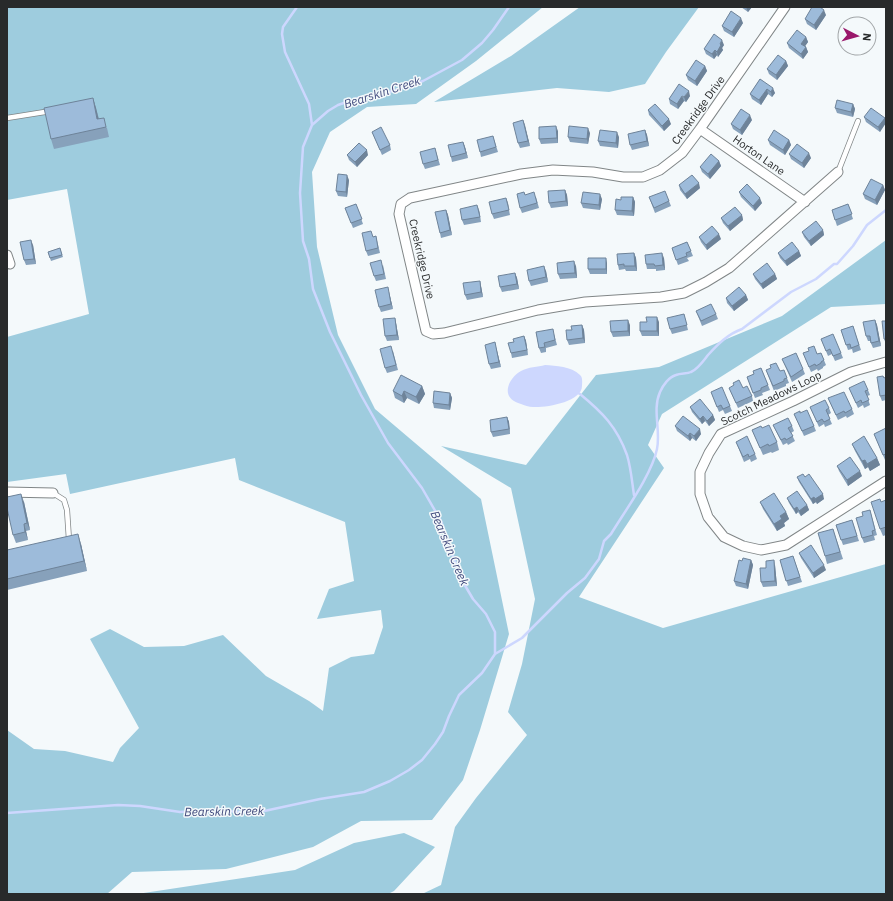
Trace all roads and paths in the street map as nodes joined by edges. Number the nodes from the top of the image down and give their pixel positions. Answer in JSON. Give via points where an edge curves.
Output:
{"nodes":[{"id":1,"x":785,"y":7,"type":"edge"},
{"id":2,"x":59,"y":110,"type":"edge"},
{"id":3,"x":7,"y":118,"type":"edge"},
{"id":4,"x":858,"y":121,"type":"dead end"},
{"id":5,"x":700,"y":129,"type":"junction"},
{"id":6,"x":838,"y":172,"type":"joint"},
{"id":7,"x":804,"y":202,"type":"junction"},
{"id":8,"x":886,"y":362,"type":"edge"},
{"id":9,"x":886,"y":481,"type":"edge"},
{"id":10,"x":7,"y":492,"type":"edge"},
{"id":11,"x":53,"y":493,"type":"joint"},
{"id":12,"x":62,"y":542,"type":"edge"}],
"edges":[{"from":1,"to":5,"type":"street","name":"Creekridge Drive"},
{"from":2,"to":3,"type":"lane"},
{"from":4,"to":6,"type":"lane"},
{"from":5,"to":7,"type":"street","name":"Horton Lane"},
{"from":5,"to":7,"type":"street","name":"Creekridge Drive","via":[[682,153],[660,170],[642,177],[553,170],[521,174],[410,198],[401,204],[399,214],[426,331],[433,334],[444,333],[538,310],[585,302],[684,293],[729,268]]},
{"from":6,"to":7,"type":"street","name":"Creekridge Drive"},
{"from":8,"to":9,"type":"street","name":"Scotch Meadows Loop","via":[[851,372],[721,434],[700,472],[700,494],[708,517],[724,537],[743,546],[761,550],[786,545]]},
{"from":10,"to":11,"type":"street"},
{"from":11,"to":12,"type":"lane","via":[[64,500],[67,510],[70,540]]}]}
